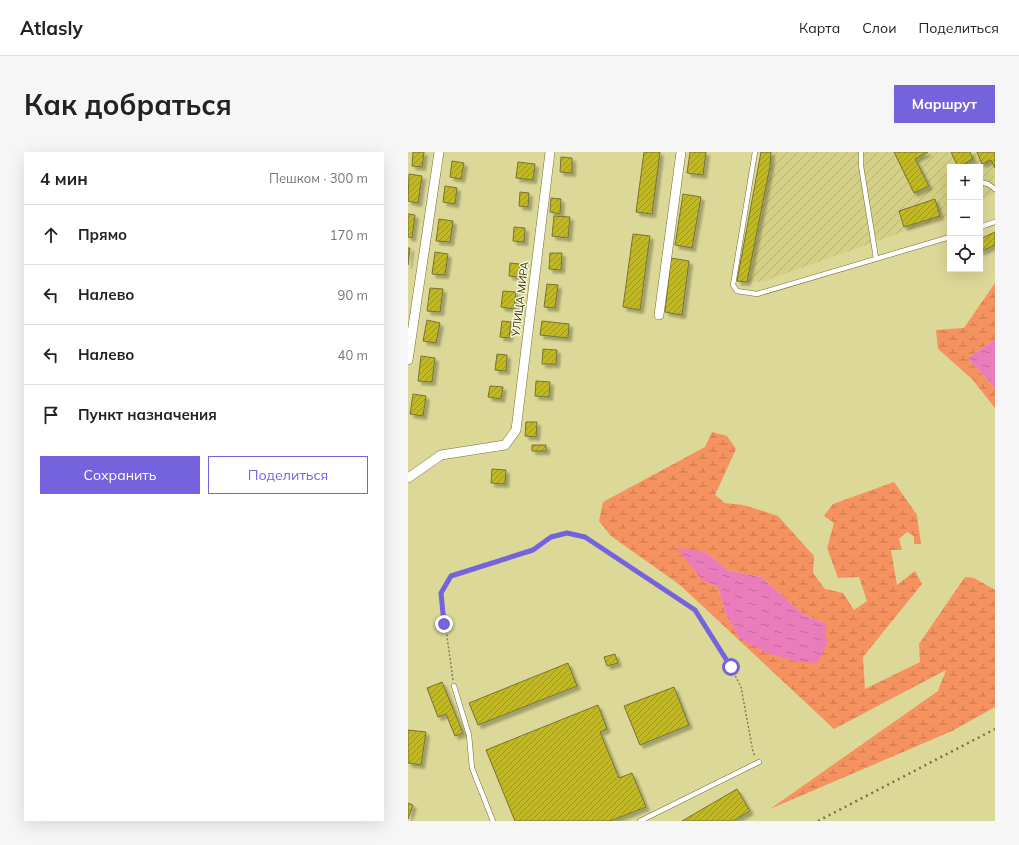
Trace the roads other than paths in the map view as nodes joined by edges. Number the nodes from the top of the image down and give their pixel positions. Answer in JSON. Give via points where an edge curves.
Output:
{"nodes":[{"id":1,"x":439,"y":152,"type":"edge"},
{"id":2,"x":550,"y":152,"type":"edge"},
{"id":3,"x":681,"y":152,"type":"edge"},
{"id":4,"x":755,"y":152,"type":"edge"},
{"id":5,"x":861,"y":152,"type":"edge"},
{"id":6,"x":983,"y":183,"type":"edge"},
{"id":7,"x":995,"y":189,"type":"edge"},
{"id":8,"x":995,"y":222,"type":"edge"},
{"id":9,"x":983,"y":226,"type":"edge"},
{"id":10,"x":947,"y":238,"type":"edge"},
{"id":11,"x":876,"y":258,"type":"junction"},
{"id":12,"x":658,"y":315,"type":"dead end"},
{"id":13,"x":408,"y":360,"type":"edge"},
{"id":14,"x":408,"y":478,"type":"edge"},
{"id":15,"x":454,"y":686,"type":"road end"},
{"id":16,"x":759,"y":762,"type":"road end"},
{"id":17,"x":493,"y":821,"type":"edge"},
{"id":18,"x":640,"y":821,"type":"edge"}],
"edges":[{"from":1,"to":13,"type":"street"},
{"from":2,"to":14,"type":"street","name":"УЛИЦА МИРА","via":[[516,430],[505,445],[440,455]]},
{"from":3,"to":12,"type":"street"},
{"from":4,"to":11,"type":"lane","via":[[733,285],[737,291],[757,294]]},
{"from":5,"to":11,"type":"lane"},
{"from":6,"to":7,"type":"lane"},
{"from":8,"to":9,"type":"lane"},
{"from":10,"to":11,"type":"lane"},
{"from":15,"to":17,"type":"lane","via":[[469,735],[472,768]]},
{"from":16,"to":18,"type":"lane"}]}
